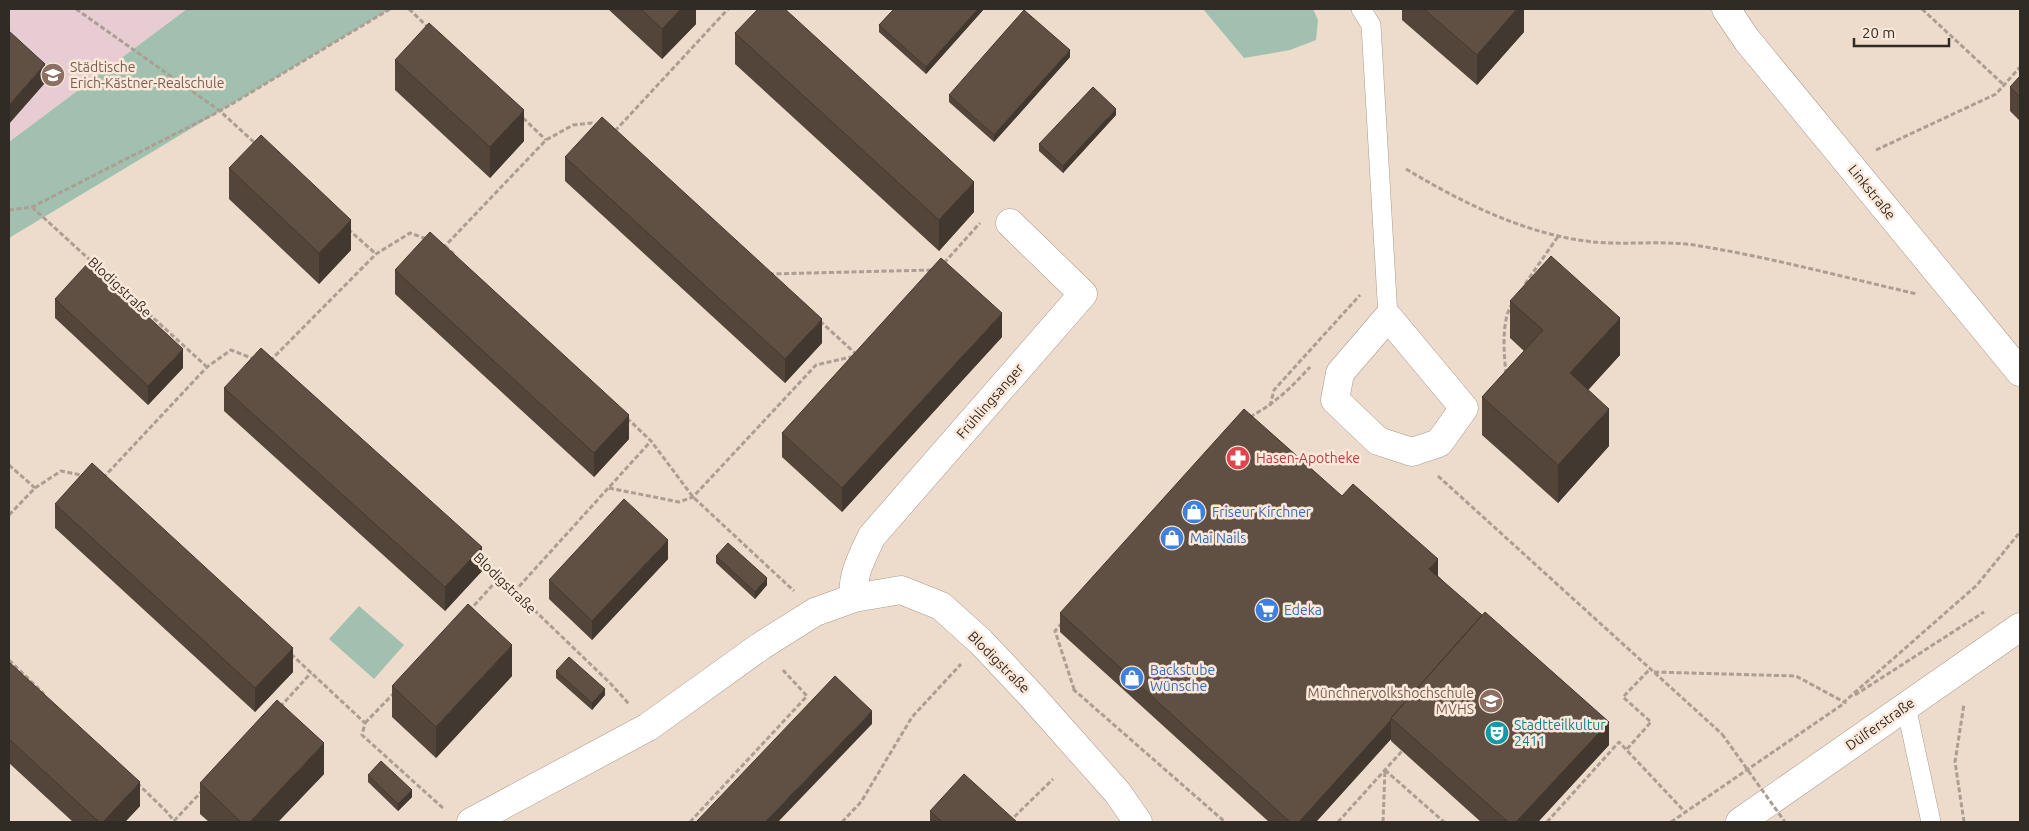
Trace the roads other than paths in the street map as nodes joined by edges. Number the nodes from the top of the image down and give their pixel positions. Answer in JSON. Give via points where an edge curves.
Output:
{"nodes":[{"id":1,"x":1362,"y":9,"type":"edge"},
{"id":2,"x":1726,"y":9,"type":"edge"},
{"id":3,"x":999,"y":219,"type":"road end"},
{"id":4,"x":1388,"y":317,"type":"junction"},
{"id":5,"x":2020,"y":372,"type":"edge"},
{"id":6,"x":854,"y":598,"type":"junction"},
{"id":7,"x":2020,"y":627,"type":"edge"},
{"id":8,"x":1906,"y":706,"type":"junction"},
{"id":9,"x":460,"y":817,"type":"edge"},
{"id":10,"x":1138,"y":822,"type":"edge"},
{"id":11,"x":1740,"y":822,"type":"edge"},
{"id":12,"x":1930,"y":822,"type":"edge"}],
"edges":[{"from":1,"to":4,"type":"lane","via":[[1371,25]]},
{"from":2,"to":5,"type":"street","name":"Linkstraße","via":[[1747,40]]},
{"from":3,"to":6,"type":"street","name":"Frühlingsanger","via":[[1083,294],[872,536],[859,562],[852,589]]},
{"from":4,"to":4,"type":"street","via":[[1340,373],[1335,400],[1378,441],[1412,452],[1439,443],[1464,408]]},
{"from":6,"to":9,"type":"street","name":"Blodigstraße","via":[[815,612],[761,646],[648,728]]},
{"from":6,"to":10,"type":"street","name":"Blodigstraße","via":[[901,590],[941,606],[1030,694],[1117,792]]},
{"from":7,"to":8,"type":"street","name":"Dülferstraße"},
{"from":8,"to":11,"type":"street","name":"Dülferstraße"},
{"from":8,"to":12,"type":"lane"}]}
